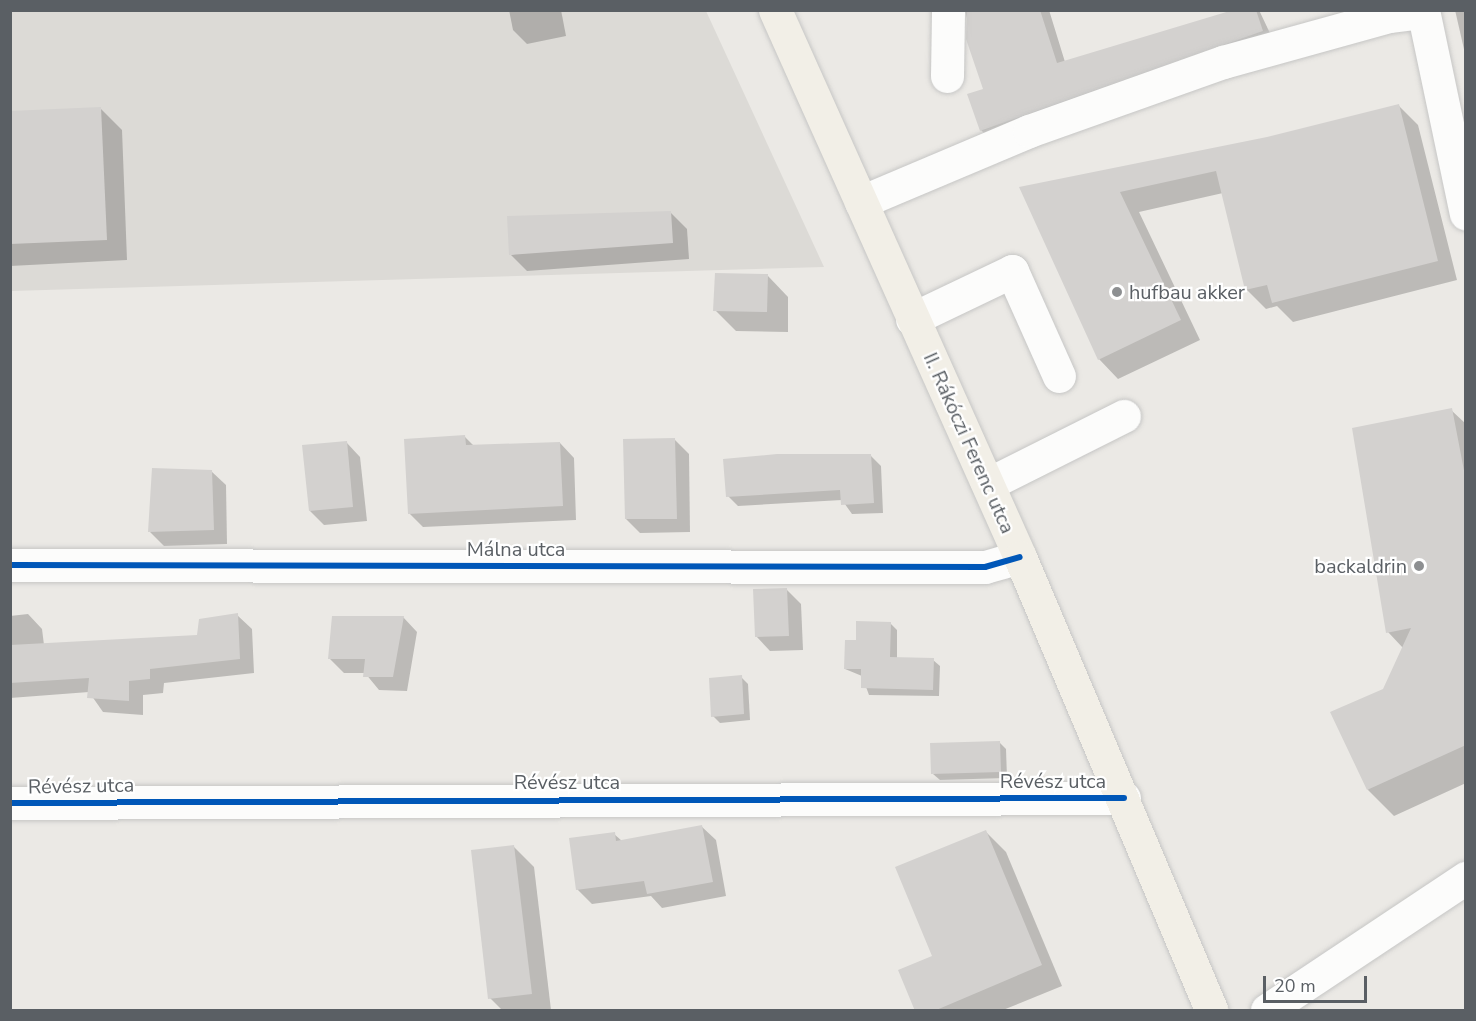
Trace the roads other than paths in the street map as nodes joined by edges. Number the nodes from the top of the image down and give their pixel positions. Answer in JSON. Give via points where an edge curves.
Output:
{"nodes":[{"id":1,"x":775,"y":10,"type":"edge"},
{"id":2,"x":948,"y":10,"type":"edge"},
{"id":3,"x":1423,"y":11,"type":"edge"},
{"id":4,"x":947,"y":76,"type":"dead end"},
{"id":5,"x":861,"y":202,"type":"junction"},
{"id":6,"x":1466,"y":214,"type":"edge"},
{"id":7,"x":912,"y":319,"type":"junction"},
{"id":8,"x":1059,"y":376,"type":"dead end"},
{"id":9,"x":1124,"y":416,"type":"dead end"},
{"id":10,"x":988,"y":484,"type":"junction"},
{"id":11,"x":1020,"y":557,"type":"junction"},
{"id":12,"x":10,"y":565,"type":"edge"},
{"id":13,"x":1124,"y":798,"type":"junction"},
{"id":14,"x":10,"y":803,"type":"edge"},
{"id":15,"x":1466,"y":878,"type":"edge"},
{"id":16,"x":1211,"y":1011,"type":"edge"},
{"id":17,"x":1267,"y":1011,"type":"edge"}],
"edges":[{"from":1,"to":5,"type":"main road","name":"II. Rákóczi Ferenc utca"},
{"from":2,"to":4,"type":"street"},
{"from":3,"to":5,"type":"street","via":[[1389,16],[1223,62],[1029,131]]},
{"from":3,"to":6,"type":"street"},
{"from":5,"to":7,"type":"main road","name":"II. Rákóczi Ferenc utca"},
{"from":7,"to":8,"type":"street","via":[[1012,271]]},
{"from":7,"to":10,"type":"main road","name":"II. Rákóczi Ferenc utca"},
{"from":9,"to":10,"type":"street"},
{"from":10,"to":11,"type":"main road","name":"II. Rákóczi Ferenc utca"},
{"from":11,"to":12,"type":"street","name":"Málna utca","via":[[985,567]]},
{"from":11,"to":13,"type":"main road","name":"II. Rákóczi Ferenc utca"},
{"from":13,"to":14,"type":"street","name":"Révész utca"},
{"from":13,"to":16,"type":"main road","name":"II. Rákóczi Ferenc utca"},
{"from":15,"to":17,"type":"street"}]}
